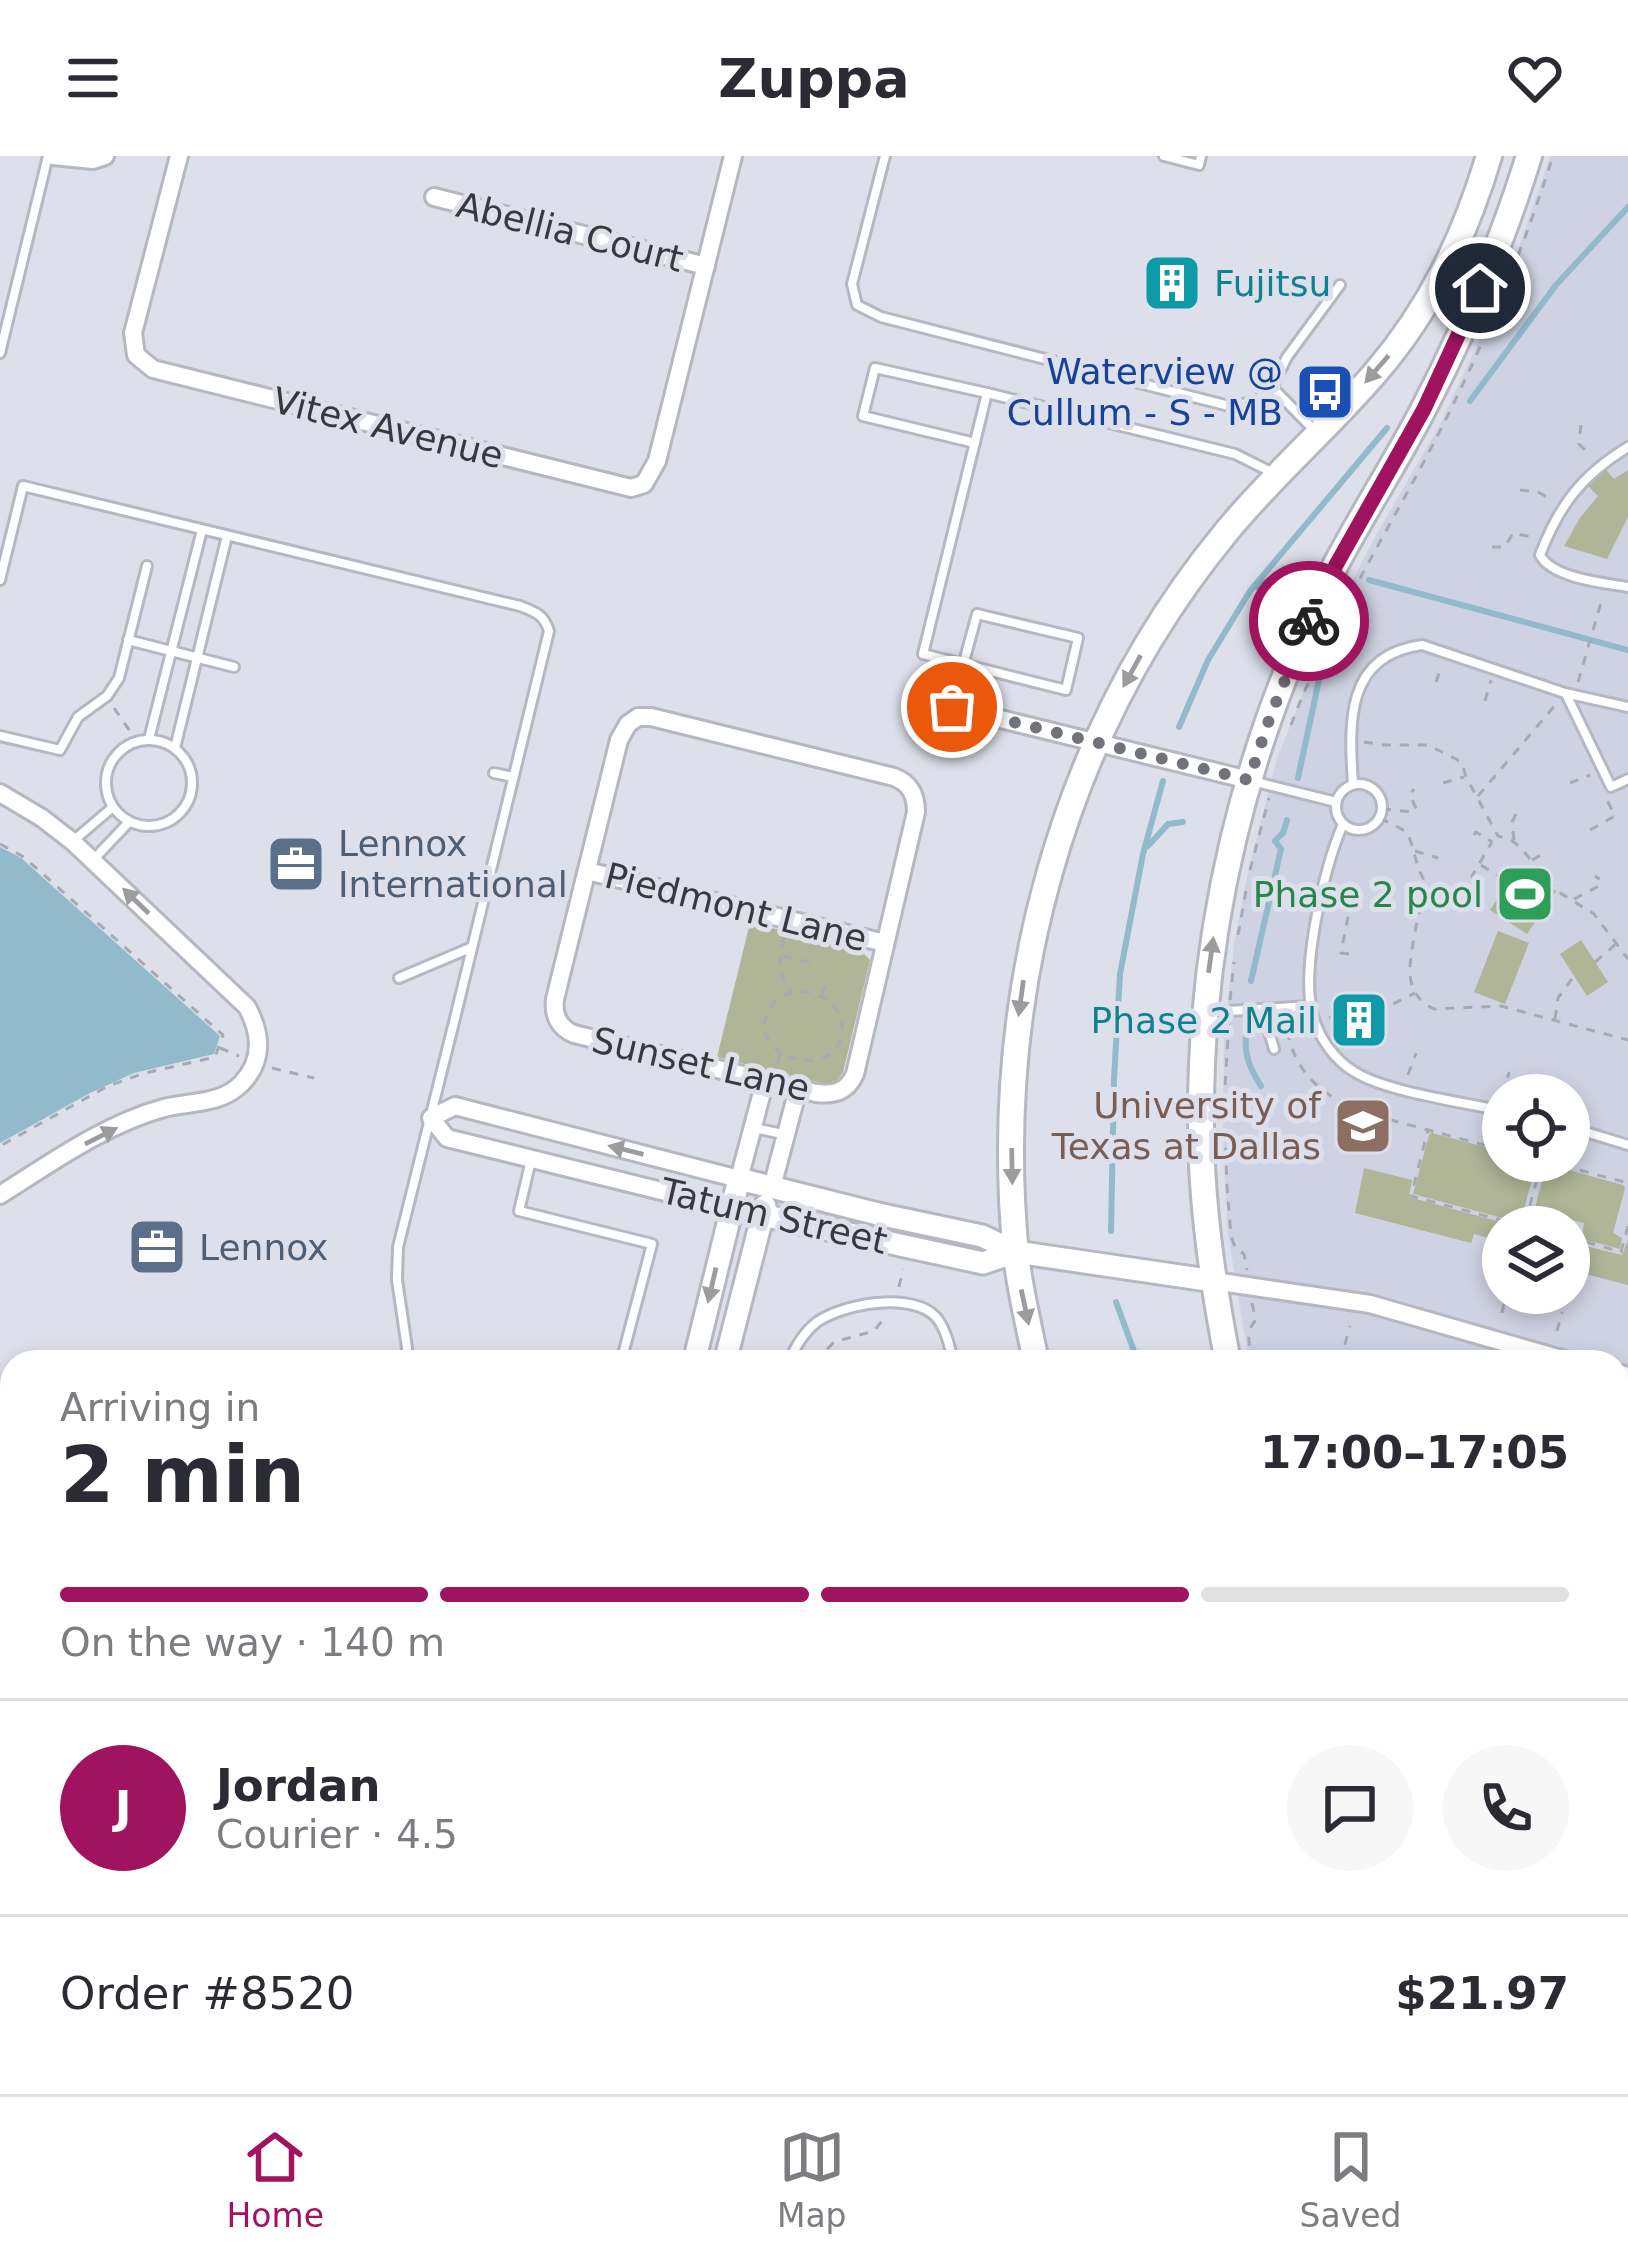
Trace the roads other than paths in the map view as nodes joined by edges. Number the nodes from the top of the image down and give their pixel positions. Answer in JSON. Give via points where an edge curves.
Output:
{"nodes":[{"id":1,"x":50,"y":156,"type":"edge"},
{"id":2,"x":106,"y":156,"type":"edge"},
{"id":3,"x":178,"y":156,"type":"edge"},
{"id":4,"x":733,"y":156,"type":"edge"},
{"id":5,"x":885,"y":156,"type":"edge"},
{"id":6,"x":1164,"y":156,"type":"edge"},
{"id":7,"x":1202,"y":156,"type":"edge"},
{"id":8,"x":1489,"y":156,"type":"edge"},
{"id":9,"x":1529,"y":156,"type":"edge"},
{"id":10,"x":434,"y":197,"type":"dead end"},
{"id":11,"x":706,"y":266,"type":"junction"},
{"id":12,"x":1340,"y":285,"type":"dead end"},
{"id":13,"x":0,"y":352,"type":"edge"},
{"id":14,"x":1272,"y":387,"type":"junction"},
{"id":15,"x":987,"y":393,"type":"junction"},
{"id":16,"x":1318,"y":434,"type":"junction"},
{"id":17,"x":975,"y":443,"type":"junction"},
{"id":18,"x":1628,"y":448,"type":"edge"},
{"id":19,"x":1277,"y":475,"type":"junction"},
{"id":20,"x":202,"y":530,"type":"junction"},
{"id":21,"x":227,"y":536,"type":"junction"},
{"id":22,"x":147,"y":566,"type":"dead end"},
{"id":23,"x":0,"y":580,"type":"edge"},
{"id":24,"x":1628,"y":586,"type":"edge"},
{"id":25,"x":128,"y":640,"type":"junction"},
{"id":26,"x":172,"y":651,"type":"junction"},
{"id":27,"x":197,"y":657,"type":"junction"},
{"id":28,"x":964,"y":664,"type":"junction"},
{"id":29,"x":234,"y":667,"type":"dead end"},
{"id":30,"x":1570,"y":694,"type":"junction"},
{"id":31,"x":943,"y":705,"type":"joint"},
{"id":32,"x":1628,"y":707,"type":"edge"},
{"id":33,"x":0,"y":736,"type":"edge"},
{"id":34,"x":148,"y":739,"type":"junction"},
{"id":35,"x":1095,"y":743,"type":"junction"},
{"id":36,"x":176,"y":748,"type":"junction"},
{"id":37,"x":494,"y":772,"type":"dead end"},
{"id":38,"x":513,"y":777,"type":"junction"},
{"id":39,"x":1628,"y":779,"type":"edge"},
{"id":40,"x":1249,"y":780,"type":"junction"},
{"id":41,"x":1353,"y":784,"type":"junction"},
{"id":42,"x":0,"y":794,"type":"edge"},
{"id":43,"x":1336,"y":802,"type":"junction"},
{"id":44,"x":113,"y":807,"type":"junction"},
{"id":45,"x":129,"y":821,"type":"junction"},
{"id":46,"x":1343,"y":824,"type":"junction"},
{"id":47,"x":73,"y":842,"type":"junction"},
{"id":48,"x":93,"y":860,"type":"junction"},
{"id":49,"x":587,"y":871,"type":"junction"},
{"id":50,"x":885,"y":943,"type":"junction"},
{"id":51,"x":471,"y":948,"type":"junction"},
{"id":52,"x":399,"y":978,"type":"dead end"},
{"id":53,"x":1311,"y":1006,"type":"junction"},
{"id":54,"x":1263,"y":1010,"type":"junction"},
{"id":55,"x":1205,"y":1012,"type":"junction"},
{"id":56,"x":1274,"y":1049,"type":"dead end"},
{"id":57,"x":768,"y":1081,"type":"junction"},
{"id":58,"x":798,"y":1089,"type":"junction"},
{"id":59,"x":1482,"y":1106,"type":"edge"},
{"id":60,"x":431,"y":1118,"type":"junction"},
{"id":61,"x":538,"y":1127,"type":"junction"},
{"id":62,"x":753,"y":1127,"type":"junction"},
{"id":63,"x":1590,"y":1133,"type":"edge"},
{"id":64,"x":787,"y":1135,"type":"junction"},
{"id":65,"x":1628,"y":1145,"type":"edge"},
{"id":66,"x":531,"y":1159,"type":"junction"},
{"id":67,"x":739,"y":1179,"type":"junction"},
{"id":68,"x":772,"y":1187,"type":"junction"},
{"id":69,"x":0,"y":1195,"type":"edge"},
{"id":70,"x":730,"y":1208,"type":"junction"},
{"id":71,"x":761,"y":1215,"type":"junction"},
{"id":72,"x":1016,"y":1252,"type":"junction"},
{"id":73,"x":1214,"y":1281,"type":"junction"},
{"id":74,"x":407,"y":1350,"type":"edge"},
{"id":75,"x":624,"y":1350,"type":"edge"},
{"id":76,"x":697,"y":1350,"type":"edge"},
{"id":77,"x":728,"y":1350,"type":"edge"},
{"id":78,"x":796,"y":1350,"type":"edge"},
{"id":79,"x":949,"y":1350,"type":"edge"},
{"id":80,"x":1034,"y":1350,"type":"edge"},
{"id":81,"x":1226,"y":1350,"type":"edge"},
{"id":82,"x":1530,"y":1350,"type":"edge"}],
"edges":[{"from":1,"to":2,"type":"street"},
{"from":1,"to":13,"type":"lane"},
{"from":3,"to":11,"type":"street","name":"Vitex Avenue","via":[[133,333],[136,355],[153,369],[614,485],[644,484],[657,461]]},
{"from":4,"to":11,"type":"street"},
{"from":5,"to":14,"type":"lane","via":[[852,284],[868,313],[1229,406],[1256,402]]},
{"from":6,"to":7,"type":"lane","via":[[1199,165]]},
{"from":8,"to":16,"type":"main road","one_way":true,"via":[[1466,226],[1426,304]]},
{"from":9,"to":40,"type":"main road","via":[[1449,359],[1336,565]]},
{"from":10,"to":11,"type":"street","name":"Abellia Court"},
{"from":12,"to":14,"type":"lane"},
{"from":14,"to":16,"type":"lane"},
{"from":15,"to":17,"type":"lane"},
{"from":15,"to":17,"type":"lane","via":[[875,368],[863,416]]},
{"from":15,"to":19,"type":"lane","via":[[1235,454]]},
{"from":16,"to":19,"type":"main road"},
{"from":17,"to":28,"type":"lane","via":[[923,654]]},
{"from":18,"to":24,"type":"lane","via":[[1599,465],[1563,506],[1540,555],[1555,570]]},
{"from":19,"to":35,"type":"main road","one_way":true,"via":[[1174,599]]},
{"from":20,"to":21,"type":"lane"},
{"from":20,"to":23,"type":"lane","via":[[23,485]]},
{"from":20,"to":26,"type":"lane"},
{"from":21,"to":27,"type":"lane"},
{"from":21,"to":38,"type":"lane","via":[[536,611],[549,632]]},
{"from":22,"to":25,"type":"lane"},
{"from":25,"to":26,"type":"lane"},
{"from":25,"to":33,"type":"lane","via":[[119,678],[78,717],[60,750]]},
{"from":26,"to":27,"type":"lane"},
{"from":26,"to":34,"type":"lane"},
{"from":27,"to":29,"type":"lane"},
{"from":27,"to":36,"type":"lane"},
{"from":28,"to":28,"type":"lane","via":[[977,614],[1078,638],[1066,690]]},
{"from":28,"to":31,"type":"lane"},
{"from":30,"to":32,"type":"lane"},
{"from":30,"to":39,"type":"lane","via":[[1611,787]]},
{"from":30,"to":41,"type":"lane","via":[[1422,645],[1405,647],[1373,669],[1354,701]]},
{"from":31,"to":35,"type":"street"},
{"from":34,"to":36,"type":"lane"},
{"from":34,"to":44,"type":"lane","via":[[119,751],[108,768]]},
{"from":35,"to":40,"type":"street"},
{"from":35,"to":72,"type":"main road","one_way":true,"via":[[1058,842],[1019,1012],[1011,1139]]},
{"from":36,"to":45,"type":"lane","via":[[193,786],[182,812],[157,825]]},
{"from":37,"to":38,"type":"lane"},
{"from":38,"to":51,"type":"lane"},
{"from":40,"to":43,"type":"lane"},
{"from":55,"to":40,"type":"main road","one_way":true},
{"from":41,"to":43,"type":"lane"},
{"from":41,"to":46,"type":"lane","via":[[1379,794],[1381,813],[1363,830]]},
{"from":42,"to":47,"type":"street"},
{"from":43,"to":46,"type":"lane"},
{"from":44,"to":45,"type":"lane"},
{"from":44,"to":47,"type":"lane"},
{"from":45,"to":48,"type":"lane"},
{"from":46,"to":53,"type":"lane","via":[[1317,923]]},
{"from":47,"to":48,"type":"street"},
{"from":69,"to":48,"type":"street","one_way":true,"via":[[141,1117],[228,1094],[259,1050],[247,1006]]},
{"from":49,"to":50,"type":"street","name":"Piedmont Lane"},
{"from":49,"to":50,"type":"street","via":[[619,740],[628,724],[651,717],[906,782],[916,812]]},
{"from":49,"to":57,"type":"street","name":"Sunset Lane","via":[[555,999],[562,1026]]},
{"from":50,"to":58,"type":"street","name":"Sunset Lane","via":[[855,1075],[843,1090]]},
{"from":51,"to":52,"type":"lane"},
{"from":51,"to":60,"type":"lane"},
{"from":53,"to":54,"type":"lane"},
{"from":53,"to":59,"type":"lane","via":[[1331,1051],[1355,1073]]},
{"from":54,"to":55,"type":"lane"},
{"from":54,"to":56,"type":"lane"},
{"from":55,"to":73,"type":"main road","via":[[1201,1128]]},
{"from":57,"to":58,"type":"street","name":"Sunset Lane"},
{"from":57,"to":62,"type":"street"},
{"from":58,"to":64,"type":"street"},
{"from":60,"to":61,"type":"street","name":"Tatum Street","via":[[455,1106]]},
{"from":60,"to":66,"type":"street","name":"Tatum Street","via":[[447,1138]]},
{"from":60,"to":74,"type":"lane","via":[[398,1247]]},
{"from":61,"to":66,"type":"street"},
{"from":67,"to":61,"type":"street","name":"Tatum Street","one_way":true},
{"from":62,"to":64,"type":"lane"},
{"from":62,"to":67,"type":"street"},
{"from":63,"to":65,"type":"lane"},
{"from":64,"to":68,"type":"street"},
{"from":66,"to":70,"type":"street","name":"Tatum Street"},
{"from":66,"to":75,"type":"lane","via":[[519,1211],[652,1244]]},
{"from":67,"to":68,"type":"street","name":"Tatum Street"},
{"from":67,"to":70,"type":"street"},
{"from":68,"to":71,"type":"street"},
{"from":68,"to":72,"type":"street","name":"Tatum Street","via":[[982,1236]]},
{"from":70,"to":71,"type":"street","name":"Tatum Street"},
{"from":70,"to":76,"type":"street","one_way":true},
{"from":71,"to":72,"type":"street","name":"Tatum Street","via":[[983,1263]]},
{"from":71,"to":77,"type":"street"},
{"from":72,"to":73,"type":"street","name":"Tatum Street"},
{"from":72,"to":80,"type":"main road","one_way":true},
{"from":73,"to":81,"type":"main road"},
{"from":73,"to":82,"type":"street","via":[[1370,1304]]},
{"from":78,"to":79,"type":"lane","via":[[820,1319],[888,1303],[927,1310]]}]}
